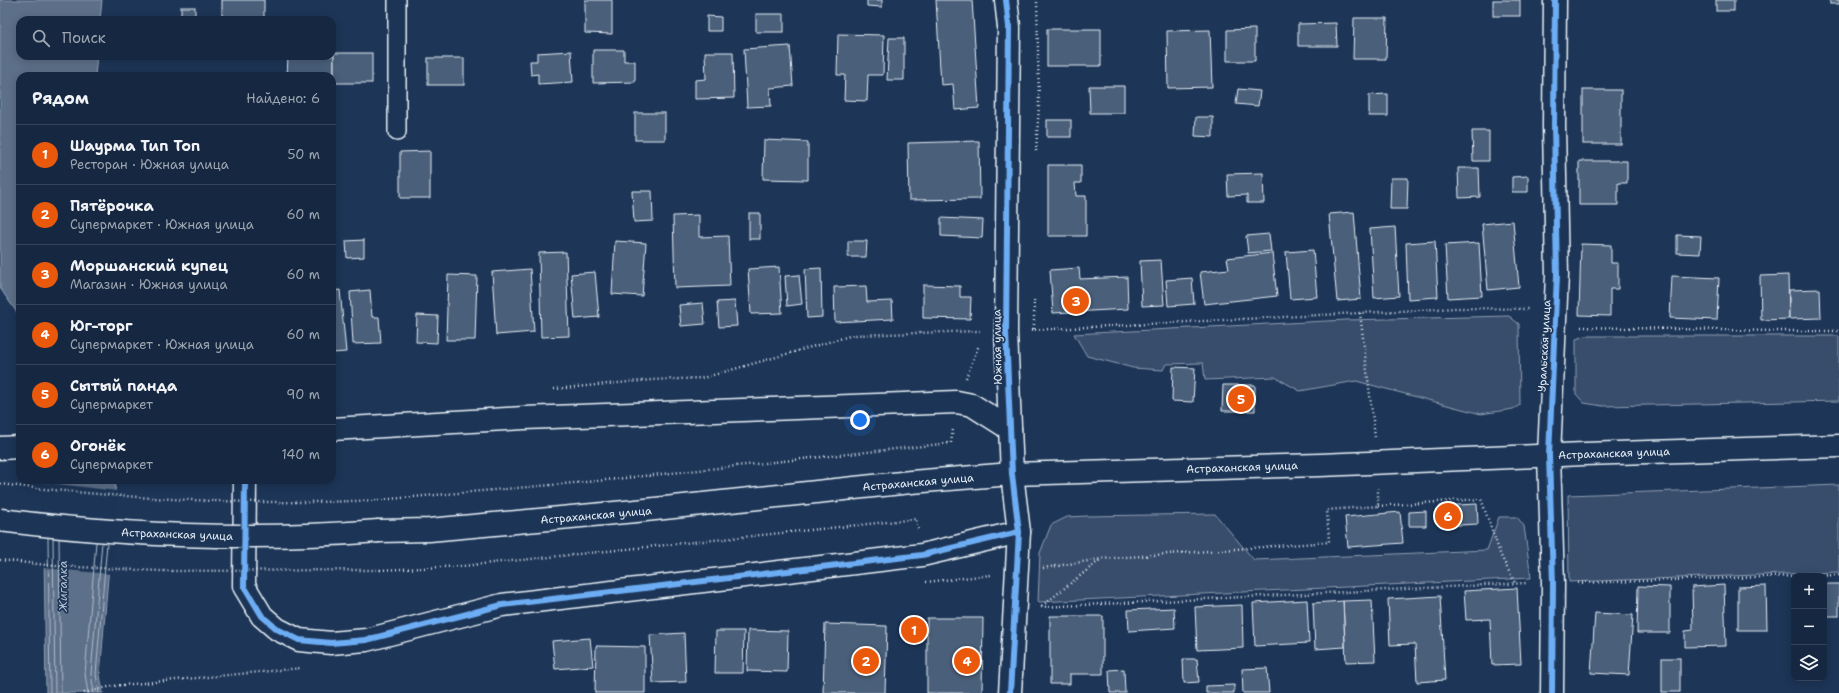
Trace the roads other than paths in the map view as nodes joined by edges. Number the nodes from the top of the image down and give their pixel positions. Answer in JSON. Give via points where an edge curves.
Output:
{"nodes":[{"id":1,"x":397,"y":0,"type":"edge"},
{"id":2,"x":1006,"y":0,"type":"edge"},
{"id":3,"x":1555,"y":0,"type":"edge"},
{"id":4,"x":397,"y":132,"type":"dead end"},
{"id":5,"x":336,"y":429,"type":"edge"},
{"id":6,"x":1010,"y":429,"type":"junction"},
{"id":7,"x":1839,"y":446,"type":"edge"},
{"id":8,"x":16,"y":447,"type":"edge"},
{"id":9,"x":0,"y":448,"type":"edge"},
{"id":10,"x":1549,"y":455,"type":"junction"},
{"id":11,"x":1012,"y":474,"type":"junction"},
{"id":12,"x":245,"y":484,"type":"edge"},
{"id":13,"x":0,"y":520,"type":"edge"},
{"id":14,"x":1019,"y":532,"type":"junction"},
{"id":15,"x":1010,"y":693,"type":"edge"},
{"id":16,"x":1552,"y":693,"type":"edge"}],
"edges":[{"from":1,"to":4,"type":"lane"},
{"from":2,"to":6,"type":"street","name":"Южная улица","via":[[1008,35],[996,331]]},
{"from":3,"to":10,"type":"street","name":"Уральская улица","via":[[1557,275]]},
{"from":5,"to":6,"type":"street","via":[[524,418],[957,402],[972,405]]},
{"from":6,"to":11,"type":"street","name":"Южная улица"},
{"from":7,"to":10,"type":"street","name":"Астраханская улица"},
{"from":8,"to":9,"type":"street"},
{"from":10,"to":11,"type":"street","name":"Астраханская улица"},
{"from":10,"to":16,"type":"street","name":"Уральская улица","via":[[1553,584]]},
{"from":11,"to":13,"type":"street","name":"Астраханская улица","bridge":true,"via":[[429,530],[318,536],[158,535]]},
{"from":11,"to":14,"type":"street","name":"Южная улица"},
{"from":12,"to":14,"type":"street","via":[[244,586],[262,616],[276,629],[299,640],[331,643],[366,640],[502,605],[922,556]]},
{"from":14,"to":15,"type":"street","name":"Южная улица"}]}
